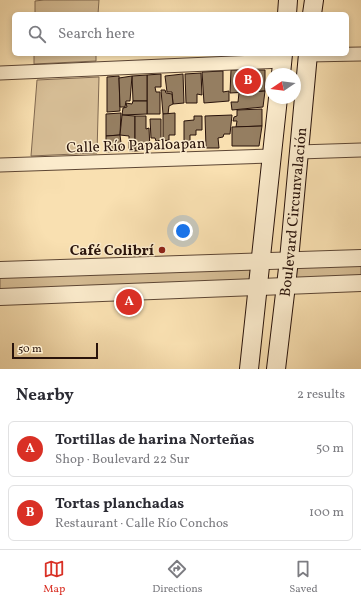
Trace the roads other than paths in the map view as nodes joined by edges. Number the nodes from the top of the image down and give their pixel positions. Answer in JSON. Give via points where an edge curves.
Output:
{"nodes":[{"id":1,"x":288,"y":0,"type":"edge"},
{"id":2,"x":314,"y":0,"type":"edge"},
{"id":3,"x":287,"y":12,"type":"edge"},
{"id":4,"x":312,"y":12,"type":"edge"},
{"id":5,"x":349,"y":54,"type":"edge"},
{"id":6,"x":361,"y":54,"type":"edge"},
{"id":7,"x":308,"y":56,"type":"edge"},
{"id":8,"x":282,"y":63,"type":"edge"},
{"id":9,"x":0,"y":73,"type":"edge"},
{"id":10,"x":277,"y":104,"type":"edge"},
{"id":11,"x":361,"y":150,"type":"edge"},
{"id":12,"x":299,"y":152,"type":"junction"},
{"id":13,"x":272,"y":156,"type":"junction"},
{"id":14,"x":0,"y":165,"type":"edge"},
{"id":15,"x":361,"y":258,"type":"edge"},
{"id":16,"x":289,"y":260,"type":"junction"},
{"id":17,"x":261,"y":262,"type":"junction"},
{"id":18,"x":0,"y":270,"type":"edge"},
{"id":19,"x":361,"y":283,"type":"edge"},
{"id":20,"x":285,"y":286,"type":"junction"},
{"id":21,"x":258,"y":287,"type":"junction"},
{"id":22,"x":0,"y":297,"type":"edge"},
{"id":23,"x":249,"y":369,"type":"edge"},
{"id":24,"x":276,"y":369,"type":"edge"}],
"edges":[{"from":1,"to":3,"type":"main road"},
{"from":2,"to":4,"type":"main road"},
{"from":5,"to":6,"type":"street"},
{"from":7,"to":12,"type":"main road","name":"Boulevard Circunvalación"},
{"from":8,"to":9,"type":"street"},
{"from":10,"to":13,"type":"main road","name":"Boulevard Circunvalación"},
{"from":11,"to":12,"type":"street"},
{"from":12,"to":16,"type":"main road","name":"Boulevard Circunvalación"},
{"from":13,"to":14,"type":"street","name":"Calle Río Papaloapan"},
{"from":13,"to":17,"type":"main road","name":"Boulevard Circunvalación"},
{"from":15,"to":16,"type":"street"},
{"from":16,"to":17,"type":"street"},
{"from":16,"to":20,"type":"main road","name":"Boulevard Circunvalación"},
{"from":17,"to":18,"type":"street"},
{"from":17,"to":21,"type":"main road","name":"Boulevard Circunvalación"},
{"from":19,"to":20,"type":"street"},
{"from":20,"to":21,"type":"street"},
{"from":20,"to":24,"type":"main road","name":"Boulevard Circunvalación"},
{"from":21,"to":22,"type":"street"},
{"from":21,"to":23,"type":"main road","name":"Boulevard Circunvalación"}]}
